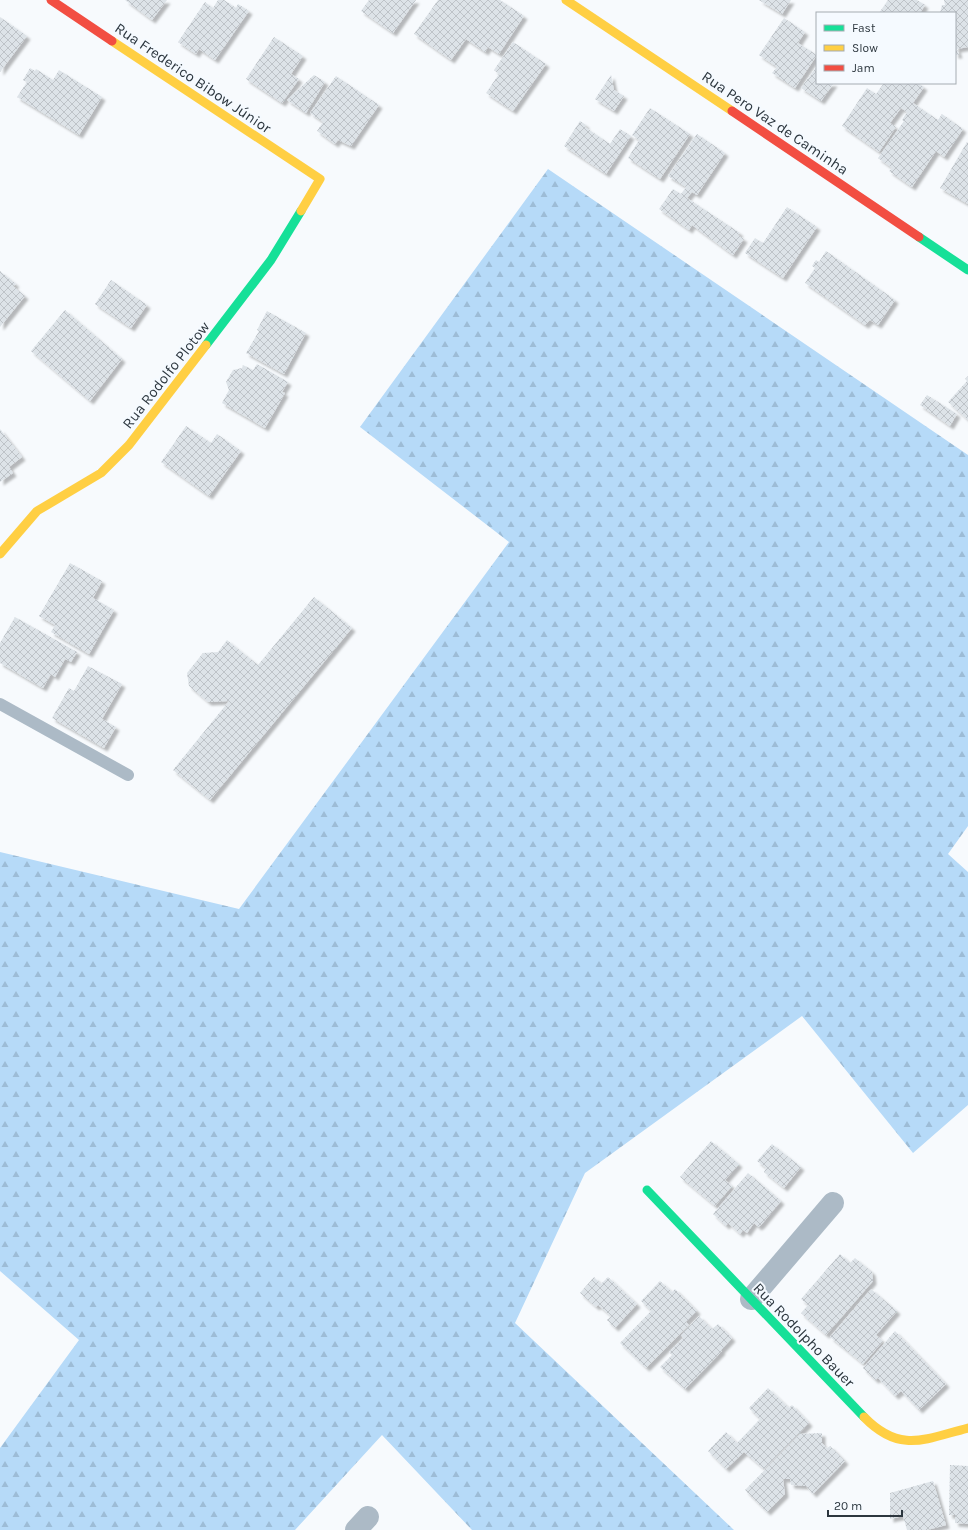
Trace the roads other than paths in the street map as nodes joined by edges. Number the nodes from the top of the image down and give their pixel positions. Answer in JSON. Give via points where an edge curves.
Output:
{"nodes":[{"id":1,"x":51,"y":0,"type":"edge"},
{"id":2,"x":566,"y":0,"type":"edge"},
{"id":3,"x":320,"y":179,"type":"joint"},
{"id":4,"x":968,"y":270,"type":"edge"},
{"id":5,"x":0,"y":554,"type":"edge"},
{"id":6,"x":0,"y":704,"type":"edge"},
{"id":7,"x":128,"y":775,"type":"dead end"},
{"id":8,"x":647,"y":1190,"type":"dead end"},
{"id":9,"x":833,"y":1203,"type":"dead end"},
{"id":10,"x":751,"y":1299,"type":"junction"},
{"id":11,"x":968,"y":1428,"type":"edge"}],
"edges":[{"from":1,"to":3,"type":"street","name":"Rua Frederico Bibow Júnior"},
{"from":2,"to":4,"type":"street","name":"Rua Pero Vaz de Caminha"},
{"from":3,"to":5,"type":"street","name":"Rua Rodolfo Plotow","via":[[271,260],[158,411],[129,445],[101,473],[37,511]]},
{"from":6,"to":7,"type":"lane"},
{"from":8,"to":10,"type":"street","name":"Rua Rodolpho Bauer"},
{"from":9,"to":10,"type":"street"},
{"from":10,"to":11,"type":"street","name":"Rua Rodolpho Bauer","via":[[866,1420],[882,1433],[899,1440],[914,1440]]}]}
